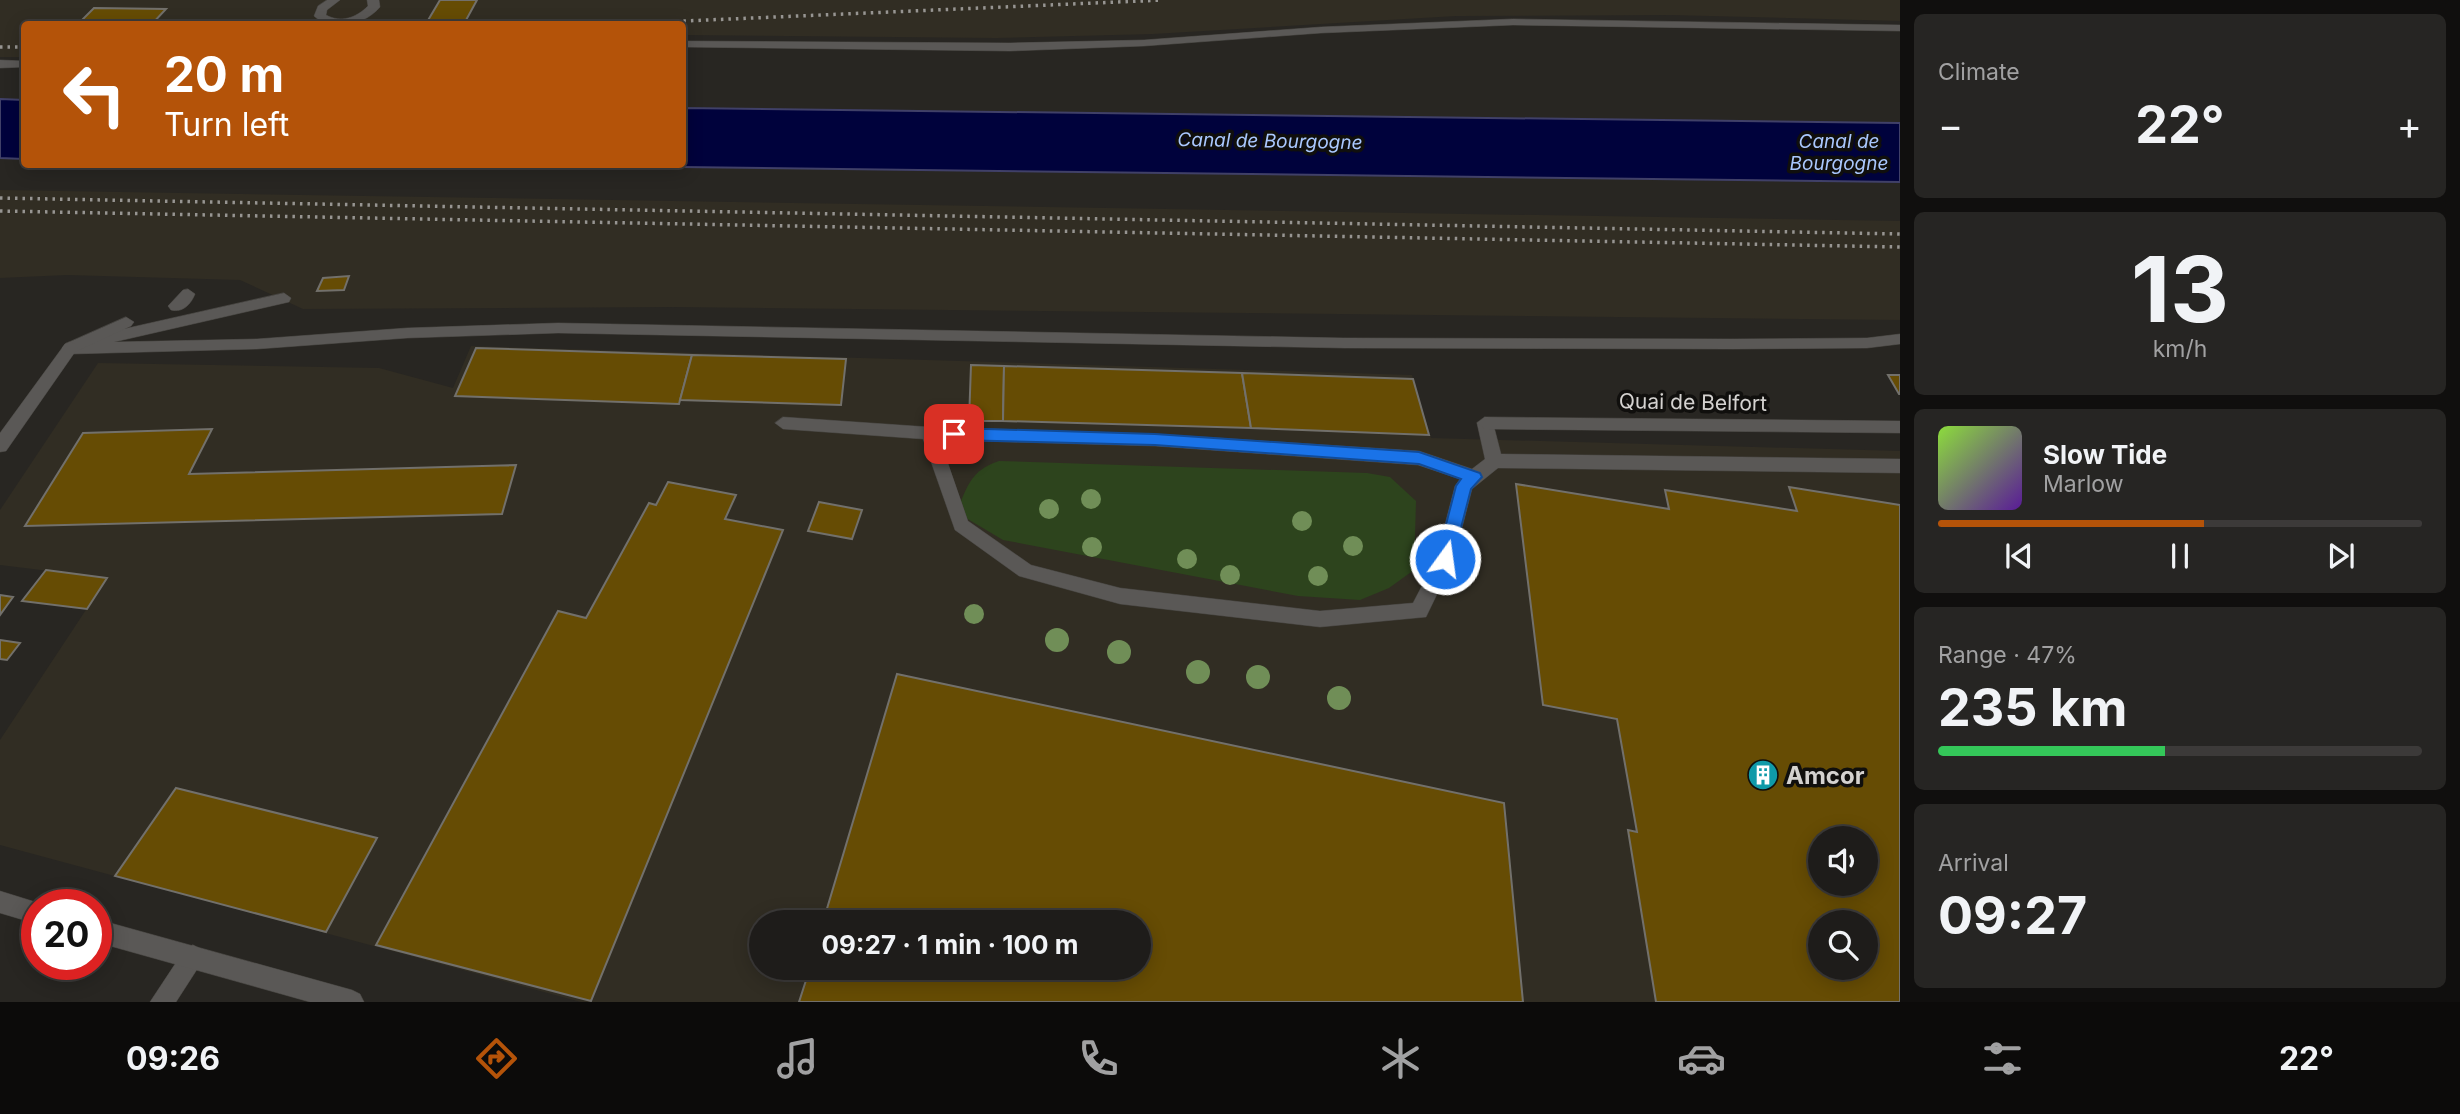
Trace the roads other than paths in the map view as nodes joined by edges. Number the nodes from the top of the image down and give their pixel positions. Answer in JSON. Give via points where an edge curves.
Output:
{"nodes":[{"id":1,"x":334,"y":0,"type":"edge"},
{"id":2,"x":378,"y":1,"type":"edge"},
{"id":3,"x":333,"y":21,"type":"edge"},
{"id":4,"x":344,"y":21,"type":"edge"},
{"id":5,"x":1900,"y":27,"type":"edge"},
{"id":6,"x":686,"y":44,"type":"edge"},
{"id":7,"x":0,"y":64,"type":"edge"},
{"id":8,"x":21,"y":64,"type":"edge"},
{"id":9,"x":188,"y":294,"type":"dead end"},
{"id":10,"x":284,"y":298,"type":"dead end"},
{"id":11,"x":176,"y":306,"type":"dead end"},
{"id":12,"x":126,"y":322,"type":"dead end"},
{"id":13,"x":1900,"y":339,"type":"edge"},
{"id":14,"x":70,"y":348,"type":"junction"},
{"id":15,"x":783,"y":423,"type":"dead end"},
{"id":16,"x":1900,"y":427,"type":"edge"},
{"id":17,"x":929,"y":433,"type":"junction"},
{"id":18,"x":0,"y":446,"type":"edge"},
{"id":19,"x":1494,"y":461,"type":"junction"},
{"id":20,"x":1900,"y":466,"type":"edge"},
{"id":21,"x":1474,"y":477,"type":"junction"},
{"id":22,"x":0,"y":902,"type":"edge"},
{"id":23,"x":21,"y":908,"type":"edge"},
{"id":24,"x":112,"y":934,"type":"edge"},
{"id":25,"x":193,"y":957,"type":"junction"},
{"id":26,"x":162,"y":1002,"type":"edge"},
{"id":27,"x":352,"y":1002,"type":"edge"}],
"edges":[{"from":1,"to":3,"type":"street","via":[[320,12],[323,19]]},
{"from":2,"to":4,"type":"street","via":[[371,12]]},
{"from":5,"to":6,"type":"street","via":[[1513,22],[1050,46]]},
{"from":7,"to":8,"type":"street"},
{"from":9,"to":11,"type":"street"},
{"from":10,"to":14,"type":"street"},
{"from":12,"to":14,"type":"street"},
{"from":13,"to":14,"type":"street","via":[[1746,344],[1344,343],[558,328],[257,344]]},
{"from":14,"to":18,"type":"street"},
{"from":15,"to":17,"type":"street"},
{"from":16,"to":19,"type":"street","name":"Quai de Belfort","via":[[1485,423]]},
{"from":17,"to":21,"type":"street","via":[[1155,440],[1419,458]]},
{"from":17,"to":21,"type":"street","via":[[961,525],[1026,571],[1120,596],[1320,619],[1419,611],[1445,559],[1464,486]]},
{"from":19,"to":20,"type":"street"},
{"from":19,"to":21,"type":"street"},
{"from":22,"to":23,"type":"street"},
{"from":24,"to":25,"type":"street"},
{"from":25,"to":26,"type":"street"},
{"from":25,"to":27,"type":"street"}]}
